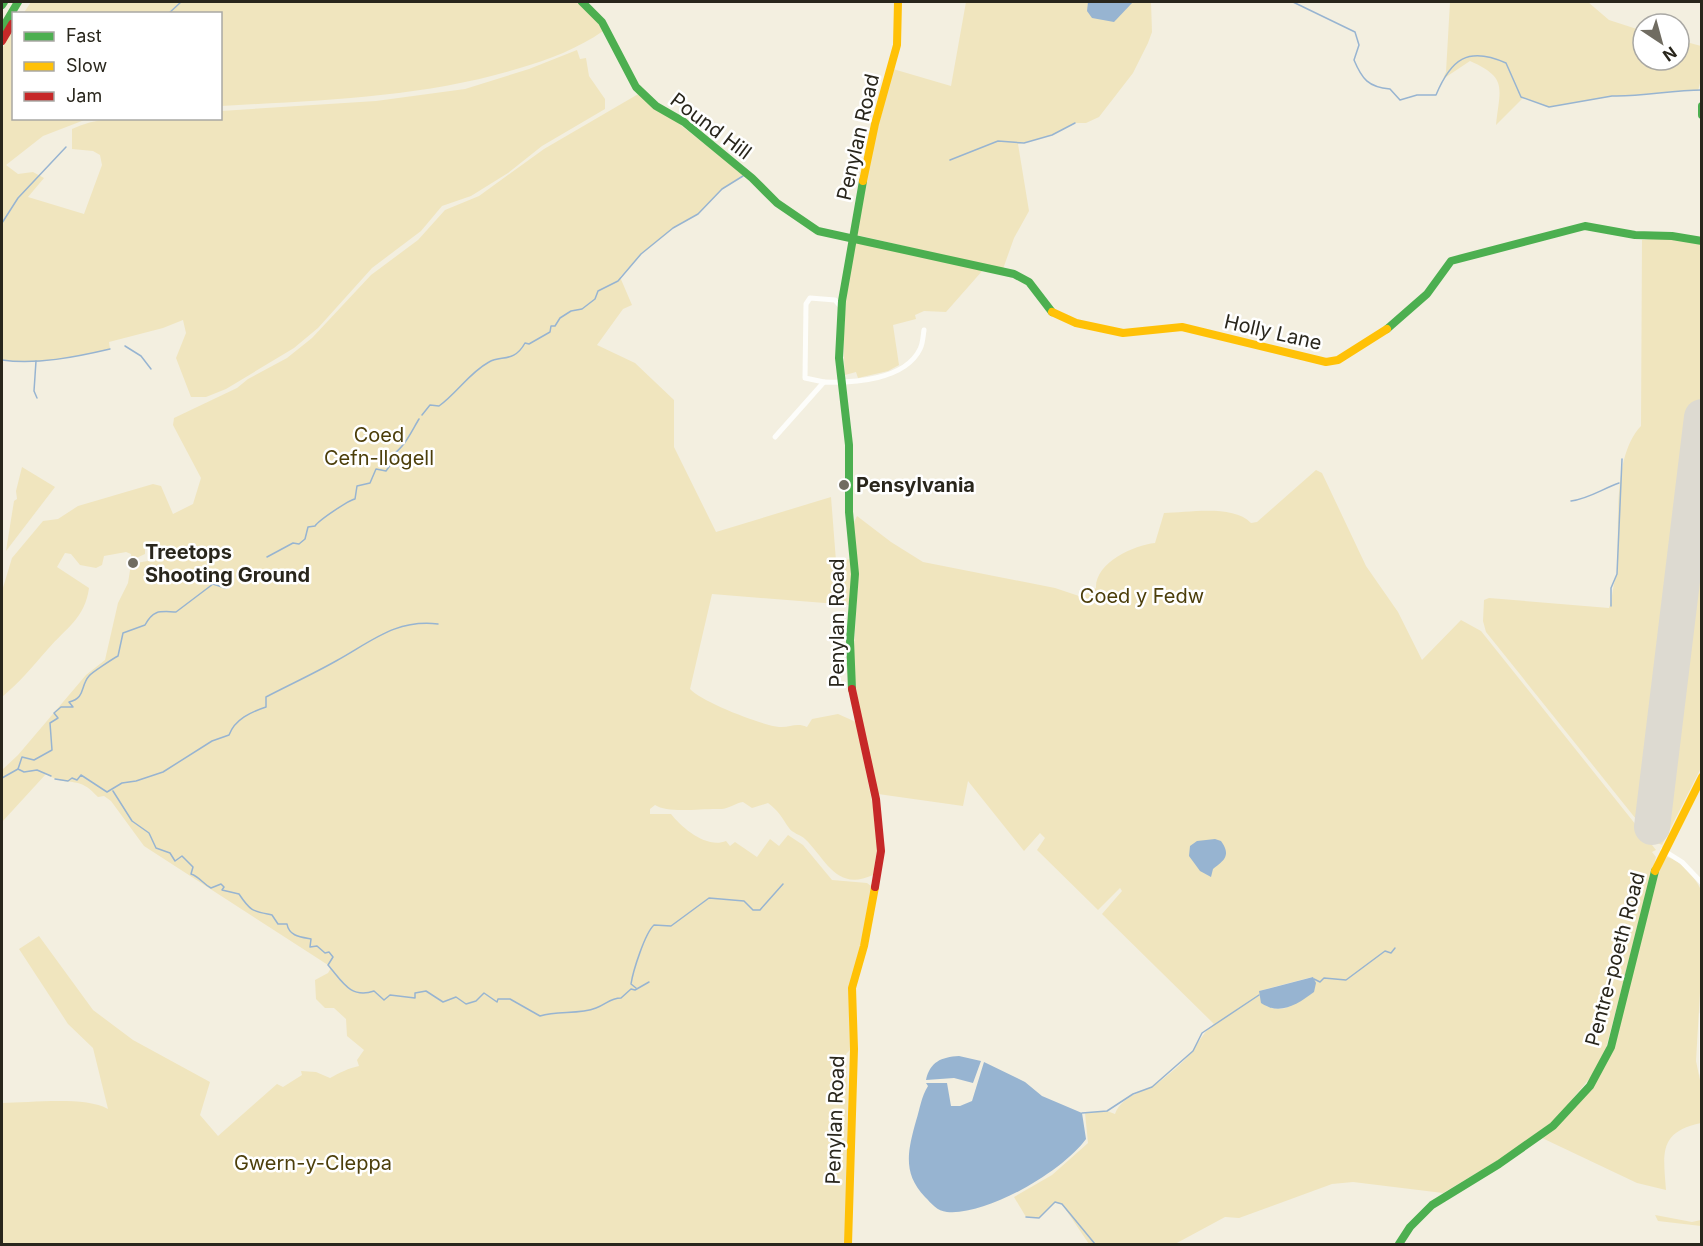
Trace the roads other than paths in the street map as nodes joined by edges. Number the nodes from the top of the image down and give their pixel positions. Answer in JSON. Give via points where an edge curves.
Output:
{"nodes":[{"id":1,"x":582,"y":2,"type":"edge"},
{"id":2,"x":898,"y":2,"type":"edge"},
{"id":3,"x":12,"y":12,"type":"edge"},
{"id":4,"x":12,"y":25,"type":"edge"},
{"id":5,"x":2,"y":29,"type":"edge"},
{"id":6,"x":2,"y":41,"type":"edge"},
{"id":7,"x":1701,"y":106,"type":"edge"},
{"id":8,"x":1701,"y":115,"type":"edge"},
{"id":9,"x":853,"y":239,"type":"junction"},
{"id":10,"x":1701,"y":241,"type":"edge"},
{"id":11,"x":842,"y":308,"type":"junction"},
{"id":12,"x":924,"y":330,"type":"dead end"},
{"id":13,"x":824,"y":382,"type":"junction"},
{"id":14,"x":842,"y":383,"type":"junction"},
{"id":15,"x":775,"y":437,"type":"dead end"},
{"id":16,"x":1701,"y":777,"type":"edge"},
{"id":17,"x":1663,"y":850,"type":"junction"},
{"id":18,"x":1701,"y":883,"type":"edge"},
{"id":19,"x":1701,"y":1014,"type":"edge"},
{"id":20,"x":1701,"y":1073,"type":"edge"},
{"id":21,"x":848,"y":1245,"type":"edge"},
{"id":22,"x":1399,"y":1245,"type":"edge"}],
"edges":[{"from":1,"to":9,"type":"main road","name":"Pound Hill","via":[[602,22],[636,87],[656,106],[684,122],[777,203],[818,231]]},
{"from":2,"to":9,"type":"main road","name":"Penylan Road","via":[[897,45],[870,146]]},
{"from":3,"to":5,"type":"main road"},
{"from":4,"to":6,"type":"main road"},
{"from":7,"to":8,"type":"main road"},
{"from":9,"to":10,"type":"main road","name":"Holly Lane","via":[[1014,274],[1029,282],[1051,312],[1076,322],[1123,333],[1182,327],[1326,362],[1338,360],[1377,337],[1427,294],[1451,261],[1585,226]]},
{"from":9,"to":11,"type":"main road","name":"Penylan Road"},
{"from":11,"to":13,"type":"street","via":[[835,300],[810,298],[806,304],[805,378]]},
{"from":11,"to":14,"type":"main road","name":"Penylan Road"},
{"from":12,"to":14,"type":"street","via":[[920,350],[897,370]]},
{"from":13,"to":14,"type":"street"},
{"from":13,"to":15,"type":"street"},
{"from":14,"to":21,"type":"main road","name":"Penylan Road","via":[[855,574],[851,682],[876,799],[881,851],[864,946],[852,988]]},
{"from":16,"to":17,"type":"main road","name":"Pentre-poeth Road"},
{"from":17,"to":18,"type":"street","via":[[1682,862]]},
{"from":17,"to":22,"type":"main road","name":"Pentre-poeth Road","via":[[1648,894],[1611,1047],[1590,1086],[1553,1126],[1432,1205]]},
{"from":19,"to":20,"type":"street"}]}
